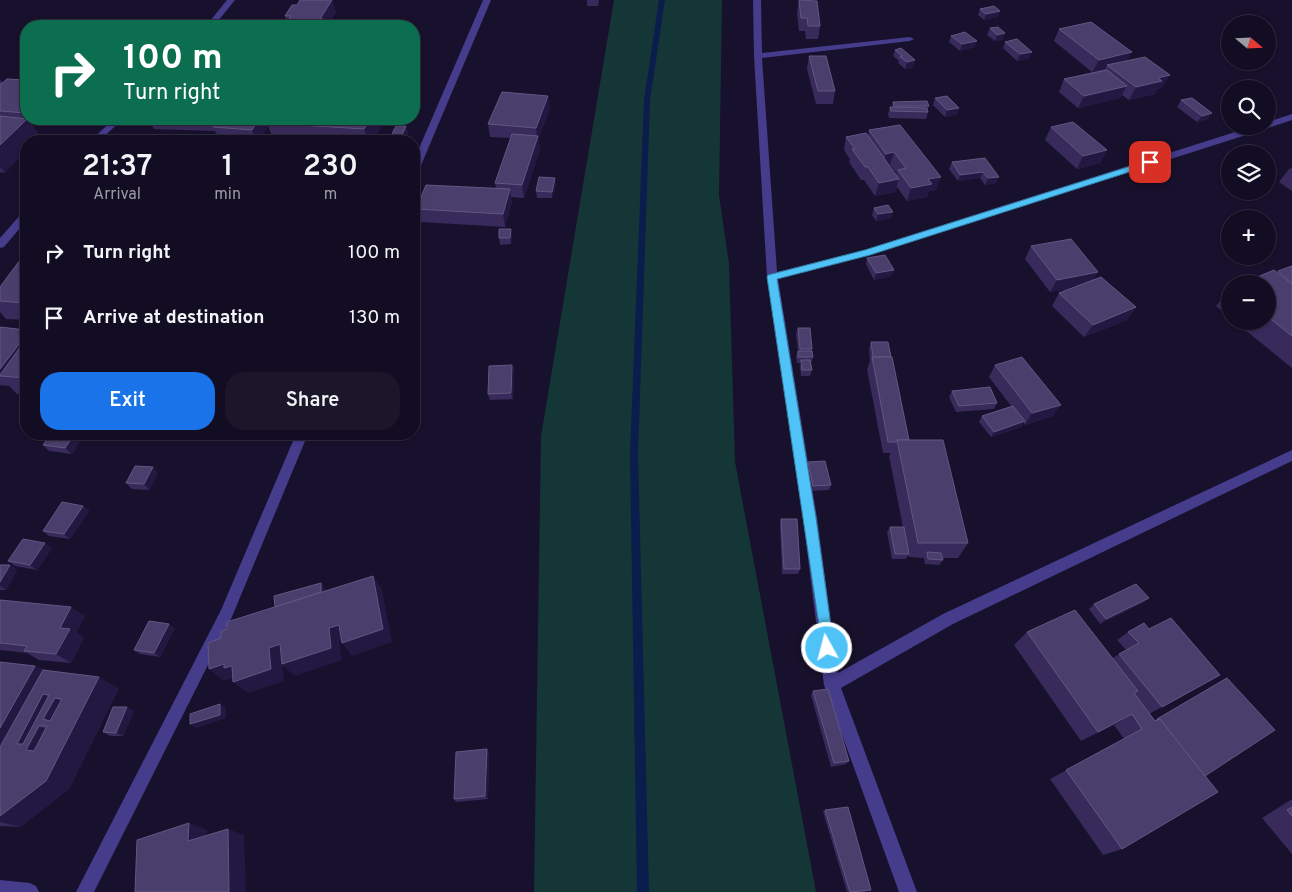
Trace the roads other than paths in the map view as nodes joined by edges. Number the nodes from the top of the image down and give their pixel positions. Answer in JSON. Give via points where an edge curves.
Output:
{"nodes":[{"id":1,"x":231,"y":0,"type":"edge"},
{"id":2,"x":487,"y":0,"type":"edge"},
{"id":3,"x":758,"y":0,"type":"edge"},
{"id":4,"x":215,"y":20,"type":"edge"},
{"id":5,"x":910,"y":39,"type":"dead end"},
{"id":6,"x":758,"y":56,"type":"junction"},
{"id":7,"x":1292,"y":117,"type":"edge"},
{"id":8,"x":1276,"y":123,"type":"edge"},
{"id":9,"x":112,"y":125,"type":"edge"},
{"id":10,"x":101,"y":135,"type":"edge"},
{"id":11,"x":1238,"y":135,"type":"edge"},
{"id":12,"x":420,"y":156,"type":"edge"},
{"id":13,"x":20,"y":222,"type":"edge"},
{"id":14,"x":0,"y":245,"type":"edge"},
{"id":15,"x":772,"y":277,"type":"junction"},
{"id":16,"x":299,"y":440,"type":"edge"},
{"id":17,"x":1292,"y":455,"type":"edge"},
{"id":18,"x":832,"y":685,"type":"junction"},
{"id":19,"x":0,"y":889,"type":"edge"},
{"id":20,"x":30,"y":892,"type":"edge"},
{"id":21,"x":85,"y":892,"type":"edge"},
{"id":22,"x":908,"y":892,"type":"edge"}],
"edges":[{"from":1,"to":4,"type":"street"},
{"from":2,"to":12,"type":"street"},
{"from":3,"to":6,"type":"street"},
{"from":5,"to":6,"type":"street"},
{"from":6,"to":15,"type":"street"},
{"from":7,"to":8,"type":"street"},
{"from":9,"to":10,"type":"street"},
{"from":11,"to":15,"type":"street","via":[[866,253]]},
{"from":13,"to":14,"type":"street"},
{"from":15,"to":18,"type":"street","via":[[810,518]]},
{"from":16,"to":21,"type":"street","via":[[226,614]]},
{"from":17,"to":18,"type":"street","via":[[948,619]]},
{"from":18,"to":22,"type":"street"},
{"from":19,"to":20,"type":"street"}]}
